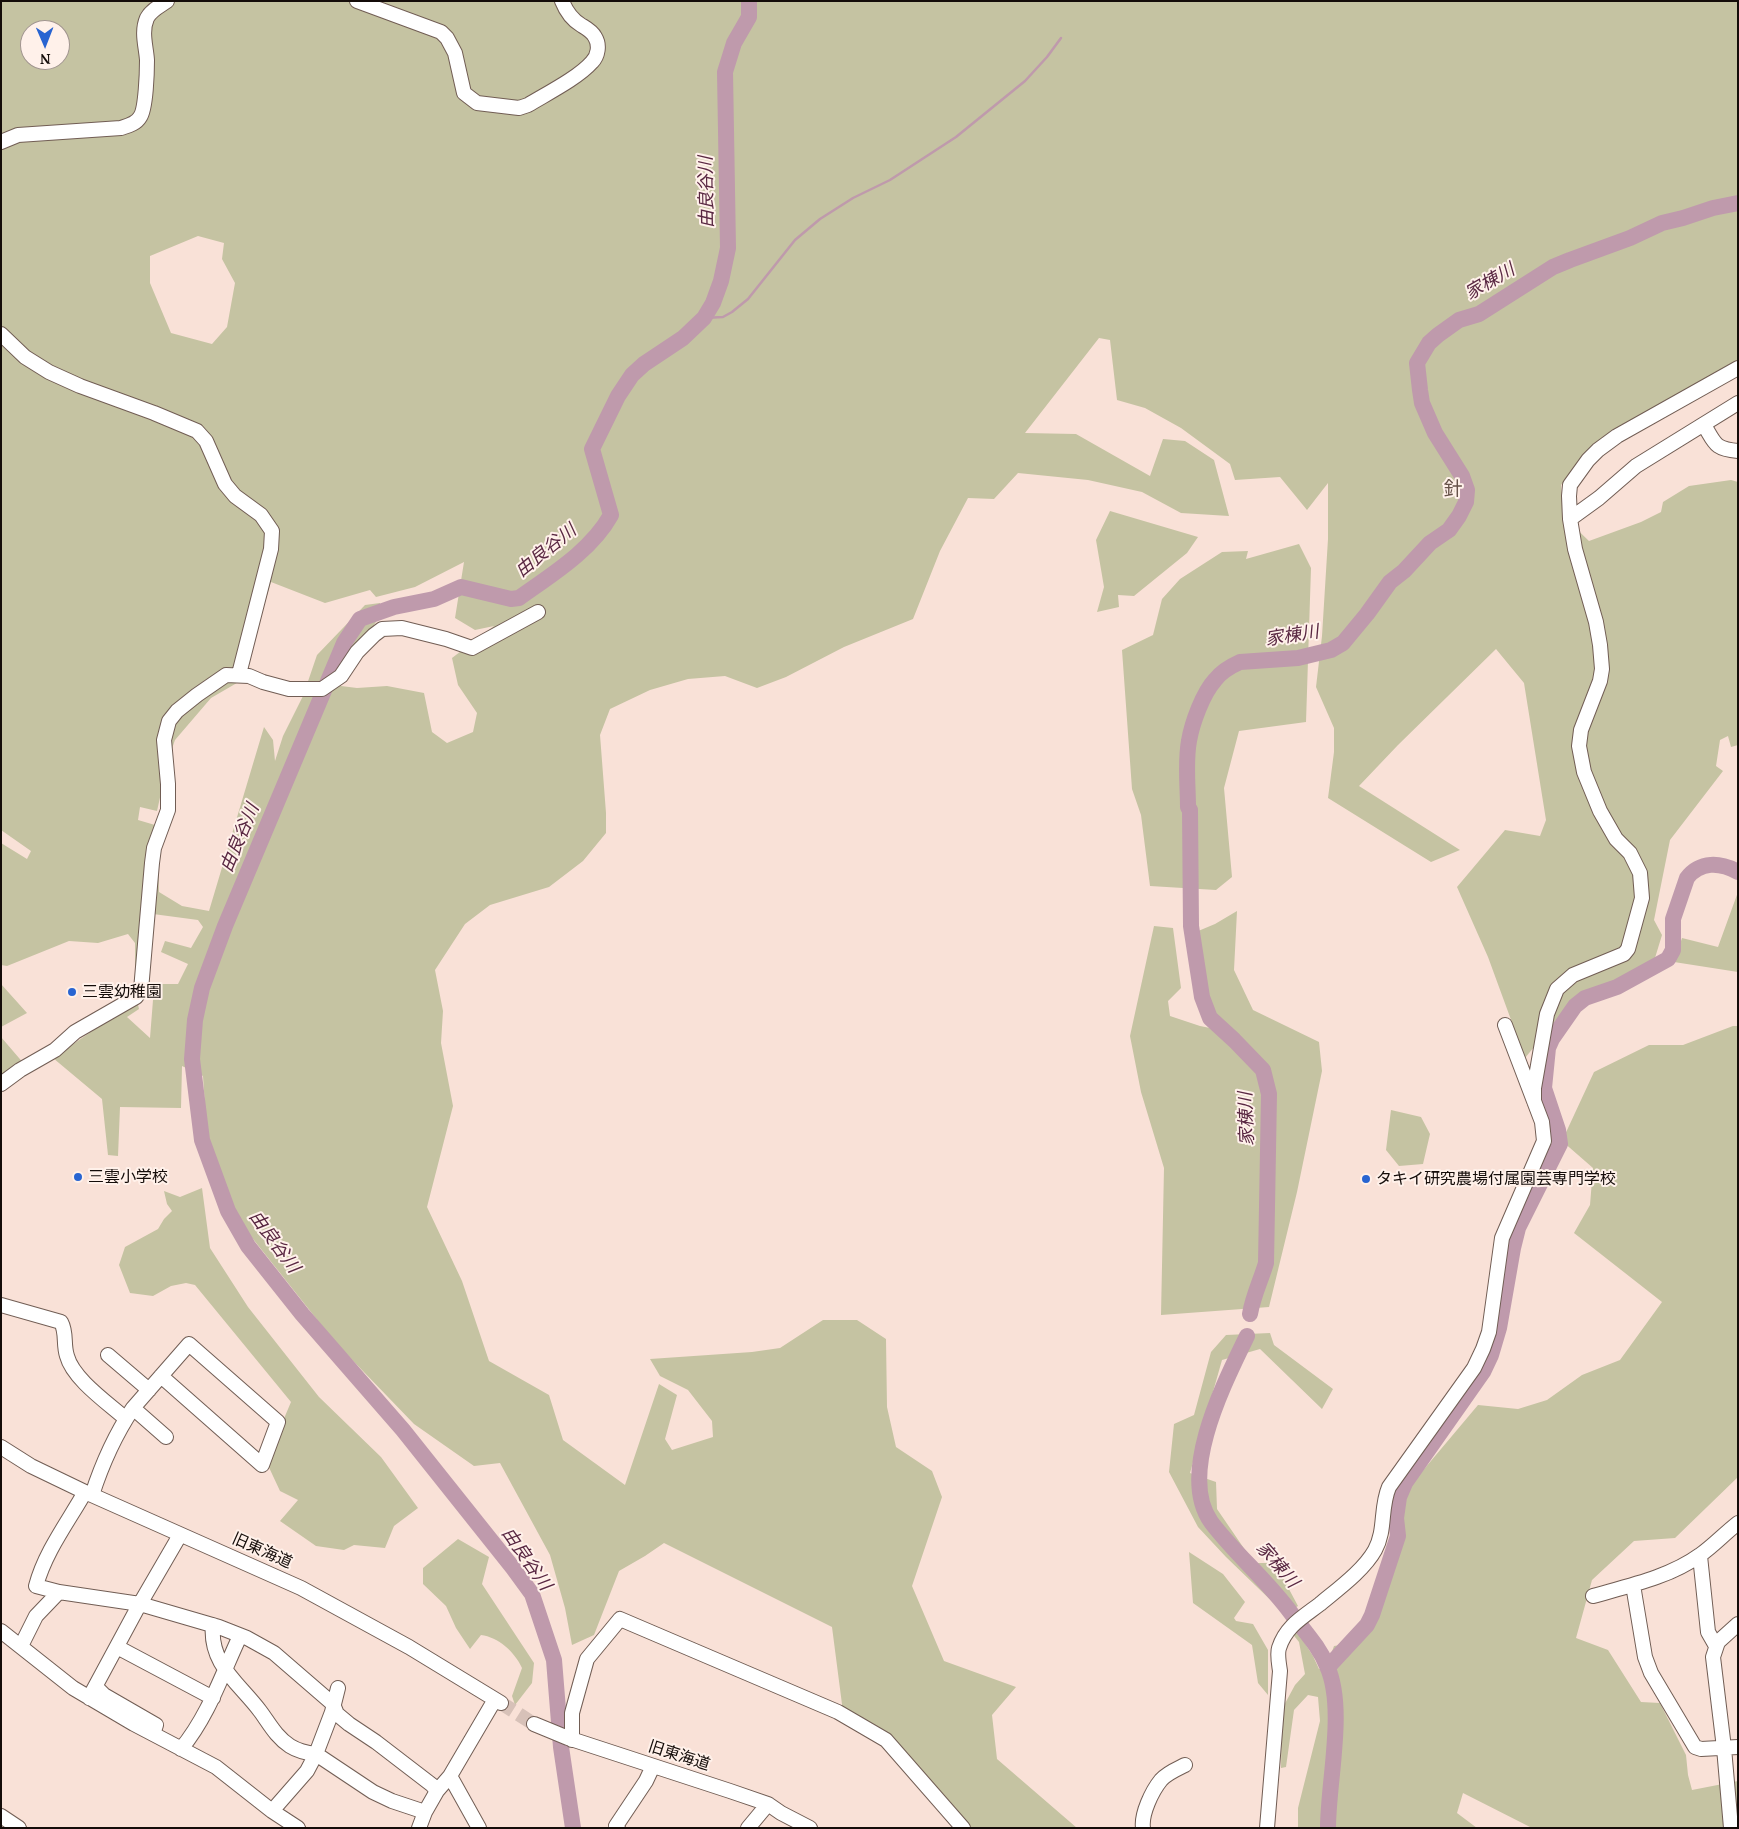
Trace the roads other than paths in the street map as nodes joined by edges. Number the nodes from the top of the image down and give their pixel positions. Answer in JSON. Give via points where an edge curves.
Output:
{"nodes":[{"id":1,"x":167,"y":1,"type":"edge"},
{"id":2,"x":357,"y":1,"type":"edge"},
{"id":3,"x":562,"y":1,"type":"edge"},
{"id":4,"x":1,"y":142,"type":"edge"},
{"id":5,"x":1,"y":334,"type":"edge"},
{"id":6,"x":1738,"y":368,"type":"edge"},
{"id":7,"x":1738,"y":403,"type":"edge"},
{"id":8,"x":1704,"y":425,"type":"junction"},
{"id":9,"x":1738,"y":451,"type":"edge"},
{"id":10,"x":1570,"y":519,"type":"junction"},
{"id":11,"x":538,"y":612,"type":"dead end"},
{"id":12,"x":239,"y":674,"type":"junction"},
{"id":13,"x":1505,"y":1025,"type":"dead end"},
{"id":14,"x":1,"y":1084,"type":"edge"},
{"id":15,"x":1534,"y":1101,"type":"junction"},
{"id":16,"x":1,"y":1305,"type":"edge"},
{"id":17,"x":108,"y":1355,"type":"dead end"},
{"id":18,"x":161,"y":1376,"type":"junction"},
{"id":19,"x":149,"y":1390,"type":"junction"},
{"id":20,"x":129,"y":1414,"type":"junction"},
{"id":21,"x":166,"y":1437,"type":"dead end"},
{"id":22,"x":1,"y":1447,"type":"edge"},
{"id":23,"x":88,"y":1493,"type":"junction"},
{"id":24,"x":1738,"y":1523,"type":"edge"},
{"id":25,"x":180,"y":1535,"type":"junction"},
{"id":26,"x":1700,"y":1556,"type":"junction"},
{"id":27,"x":1633,"y":1585,"type":"junction"},
{"id":28,"x":58,"y":1592,"type":"junction"},
{"id":29,"x":1593,"y":1596,"type":"dead end"},
{"id":30,"x":140,"y":1604,"type":"junction"},
{"id":31,"x":1738,"y":1624,"type":"edge"},
{"id":32,"x":213,"y":1625,"type":"junction"},
{"id":33,"x":1,"y":1631,"type":"edge"},
{"id":34,"x":240,"y":1636,"type":"junction"},
{"id":35,"x":21,"y":1646,"type":"junction"},
{"id":36,"x":1716,"y":1646,"type":"junction"},
{"id":37,"x":117,"y":1647,"type":"junction"},
{"id":38,"x":224,"y":1670,"type":"junction"},
{"id":39,"x":338,"y":1688,"type":"dead end"},
{"id":40,"x":92,"y":1692,"type":"junction"},
{"id":41,"x":213,"y":1698,"type":"junction"},
{"id":42,"x":333,"y":1704,"type":"junction"},
{"id":43,"x":534,"y":1724,"type":"tunnel mouth"},
{"id":44,"x":570,"y":1739,"type":"junction"},
{"id":45,"x":1731,"y":1748,"type":"edge"},
{"id":46,"x":181,"y":1749,"type":"junction"},
{"id":47,"x":316,"y":1754,"type":"junction"},
{"id":48,"x":1184,"y":1765,"type":"dead end"},
{"id":49,"x":653,"y":1766,"type":"junction"},
{"id":50,"x":450,"y":1776,"type":"junction"},
{"id":51,"x":437,"y":1791,"type":"junction"},
{"id":52,"x":768,"y":1804,"type":"junction"},
{"id":53,"x":272,"y":1811,"type":"junction"},
{"id":54,"x":425,"y":1812,"type":"junction"},
{"id":55,"x":1,"y":1816,"type":"edge"},
{"id":56,"x":19,"y":1828,"type":"edge"},
{"id":57,"x":298,"y":1828,"type":"edge"},
{"id":58,"x":419,"y":1828,"type":"edge"},
{"id":59,"x":479,"y":1828,"type":"edge"},
{"id":60,"x":618,"y":1828,"type":"edge"},
{"id":61,"x":748,"y":1828,"type":"edge"},
{"id":62,"x":810,"y":1828,"type":"edge"},
{"id":63,"x":963,"y":1828,"type":"edge"},
{"id":64,"x":1143,"y":1828,"type":"edge"},
{"id":65,"x":1267,"y":1828,"type":"edge"},
{"id":66,"x":1731,"y":1828,"type":"edge"}],
"edges":[{"from":1,"to":4,"type":"street","via":[[148,16],[145,26],[144,102],[140,117],[131,125],[18,135]]},
{"from":2,"to":3,"type":"street","via":[[440,32],[448,38],[454,53],[464,92],[477,103],[519,108],[578,74],[596,54],[596,38],[567,13]]},
{"from":5,"to":12,"type":"street","via":[[25,357],[49,372],[197,431],[206,441],[225,484],[235,496],[260,514],[272,531],[271,549]]},
{"from":6,"to":10,"type":"street","via":[[1598,450],[1570,485]]},
{"from":7,"to":8,"type":"street"},
{"from":8,"to":9,"type":"street","via":[[1717,446]]},
{"from":8,"to":10,"type":"street","via":[[1636,466]]},
{"from":10,"to":15,"type":"street","via":[[1597,630],[1602,669],[1581,730],[1584,772],[1600,812],[1616,839],[1630,853],[1640,873],[1642,898],[1624,954],[1573,975],[1556,989],[1547,1014]]},
{"from":11,"to":12,"type":"street","via":[[472,648],[402,628],[382,629],[357,652],[341,676],[322,689],[289,688]]},
{"from":12,"to":14,"type":"street","via":[[226,675],[197,695],[169,720],[164,733],[168,810],[154,848],[142,990]]},
{"from":13,"to":15,"type":"street"},
{"from":15,"to":65,"type":"street","via":[[1542,1122],[1544,1141],[1502,1238],[1484,1349],[1474,1368],[1389,1487],[1376,1549],[1367,1562],[1296,1621],[1278,1650],[1280,1671]]},
{"from":16,"to":20,"type":"street","via":[[61,1322],[67,1356],[74,1369]]},
{"from":17,"to":19,"type":"street"},
{"from":18,"to":18,"type":"street","via":[[189,1344],[278,1422],[262,1465]]},
{"from":18,"to":19,"type":"street"},
{"from":19,"to":20,"type":"street"},
{"from":20,"to":21,"type":"street"},
{"from":20,"to":23,"type":"street"},
{"from":22,"to":23,"type":"street","name":"旧東海道","via":[[31,1466]]},
{"from":23,"to":25,"type":"street","name":"旧東海道"},
{"from":23,"to":28,"type":"street","via":[[47,1557],[37,1581],[36,1586]]},
{"from":24,"to":26,"type":"street"},
{"from":25,"to":30,"type":"street"},
{"from":25,"to":50,"type":"street","name":"旧東海道","via":[[300,1588],[409,1647],[498,1702]]},
{"from":26,"to":27,"type":"street"},
{"from":26,"to":36,"type":"street","via":[[1708,1632]]},
{"from":27,"to":29,"type":"street"},
{"from":27,"to":45,"type":"street","via":[[1645,1657],[1651,1673],[1695,1747],[1701,1750]]},
{"from":28,"to":30,"type":"street"},
{"from":28,"to":35,"type":"street","via":[[36,1616]]},
{"from":30,"to":32,"type":"street"},
{"from":30,"to":37,"type":"street"},
{"from":31,"to":36,"type":"street"},
{"from":32,"to":34,"type":"street"},
{"from":32,"to":38,"type":"street","via":[[211,1637]]},
{"from":33,"to":35,"type":"street"},
{"from":34,"to":38,"type":"street"},
{"from":34,"to":42,"type":"street","via":[[274,1653]]},
{"from":35,"to":40,"type":"street","via":[[72,1688]]},
{"from":36,"to":45,"type":"street","via":[[1713,1657]]},
{"from":37,"to":40,"type":"street"},
{"from":37,"to":41,"type":"street"},
{"from":38,"to":41,"type":"street"},
{"from":38,"to":47,"type":"street","via":[[275,1733],[290,1746]]},
{"from":39,"to":42,"type":"street"},
{"from":40,"to":46,"type":"street"},
{"from":41,"to":46,"type":"street"},
{"from":42,"to":47,"type":"street"},
{"from":42,"to":51,"type":"street","via":[[337,1714]]},
{"from":43,"to":44,"type":"street","name":"旧東海道"},
{"from":44,"to":49,"type":"street","name":"旧東海道"},
{"from":44,"to":63,"type":"street","via":[[572,1713],[587,1659],[620,1619],[838,1712],[886,1740]]},
{"from":45,"to":66,"type":"street"},
{"from":46,"to":53,"type":"street","via":[[216,1767]]},
{"from":47,"to":53,"type":"street","via":[[307,1770]]},
{"from":47,"to":54,"type":"street","via":[[373,1792]]},
{"from":48,"to":64,"type":"street","via":[[1161,1780],[1143,1813]]},
{"from":49,"to":52,"type":"street","name":"旧東海道"},
{"from":49,"to":60,"type":"street","via":[[616,1826]]},
{"from":50,"to":51,"type":"street"},
{"from":50,"to":59,"type":"street"},
{"from":51,"to":54,"type":"street"},
{"from":52,"to":61,"type":"street"},
{"from":52,"to":62,"type":"street","name":"旧東海道"},
{"from":53,"to":57,"type":"street"},
{"from":54,"to":58,"type":"street"},
{"from":55,"to":56,"type":"street"}]}
